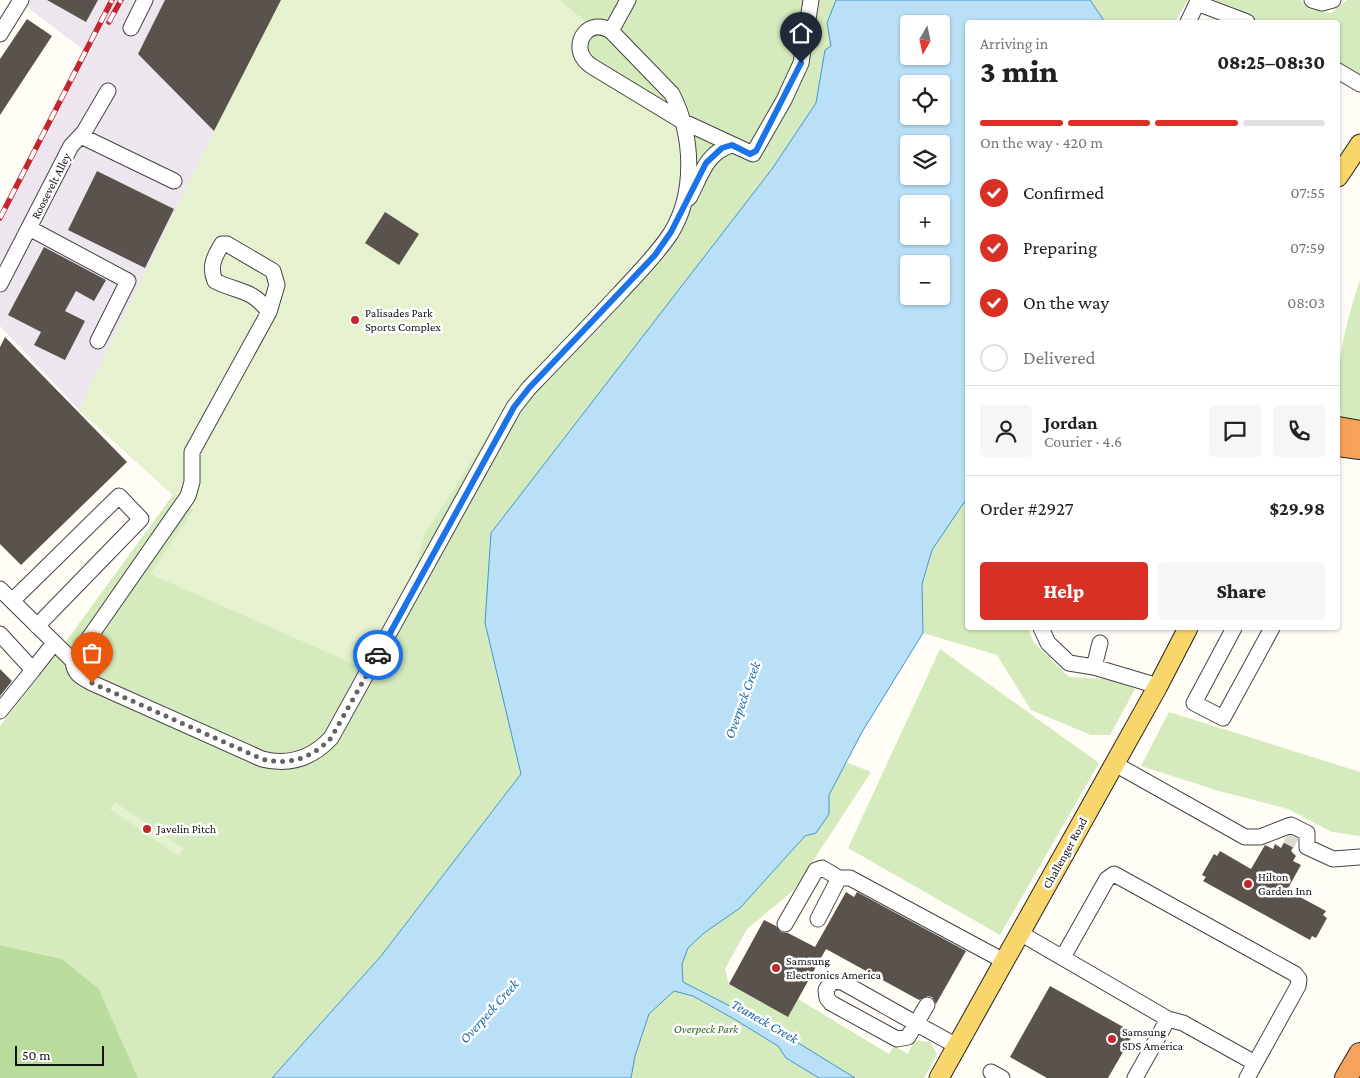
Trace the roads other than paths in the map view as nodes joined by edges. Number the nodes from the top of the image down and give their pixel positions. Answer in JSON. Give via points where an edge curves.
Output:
{"nodes":[{"id":1,"x":21,"y":0,"type":"edge"},
{"id":2,"x":145,"y":0,"type":"edge"},
{"id":3,"x":628,"y":0,"type":"edge"},
{"id":4,"x":811,"y":0,"type":"edge"},
{"id":5,"x":1312,"y":0,"type":"edge"},
{"id":6,"x":1332,"y":0,"type":"edge"},
{"id":7,"x":1189,"y":20,"type":"edge"},
{"id":8,"x":1242,"y":20,"type":"edge"},
{"id":9,"x":2,"y":25,"type":"edge"},
{"id":10,"x":131,"y":28,"type":"dead end"},
{"id":11,"x":611,"y":31,"type":"junction"},
{"id":12,"x":1340,"y":72,"type":"edge"},
{"id":13,"x":1360,"y":84,"type":"edge"},
{"id":14,"x":108,"y":92,"type":"dead end"},
{"id":15,"x":682,"y":121,"type":"junction"},
{"id":16,"x":81,"y":136,"type":"junction"},
{"id":17,"x":1360,"y":144,"type":"edge"},
{"id":18,"x":732,"y":145,"type":"junction"},
{"id":19,"x":1340,"y":175,"type":"edge"},
{"id":20,"x":174,"y":181,"type":"dead end"},
{"id":21,"x":683,"y":203,"type":"junction"},
{"id":22,"x":29,"y":228,"type":"junction"},
{"id":23,"x":0,"y":284,"type":"edge"},
{"id":24,"x":269,"y":312,"type":"junction"},
{"id":25,"x":98,"y":340,"type":"dead end"},
{"id":26,"x":1340,"y":428,"type":"edge"},
{"id":27,"x":1360,"y":432,"type":"edge"},
{"id":28,"x":1340,"y":444,"type":"edge"},
{"id":29,"x":1360,"y":448,"type":"edge"},
{"id":30,"x":0,"y":589,"type":"edge"},
{"id":31,"x":12,"y":600,"type":"junction"},
{"id":32,"x":37,"y":626,"type":"junction"},
{"id":33,"x":1042,"y":630,"type":"edge"},
{"id":34,"x":1187,"y":630,"type":"edge"},
{"id":35,"x":1233,"y":630,"type":"edge"},
{"id":36,"x":1271,"y":630,"type":"edge"},
{"id":37,"x":0,"y":634,"type":"edge"},
{"id":38,"x":54,"y":643,"type":"junction"},
{"id":39,"x":1100,"y":643,"type":"dead end"},
{"id":40,"x":73,"y":661,"type":"junction"},
{"id":41,"x":1094,"y":667,"type":"junction"},
{"id":42,"x":33,"y":670,"type":"junction"},
{"id":43,"x":1158,"y":686,"type":"junction"},
{"id":44,"x":0,"y":711,"type":"edge"},
{"id":45,"x":1114,"y":764,"type":"junction"},
{"id":46,"x":1360,"y":857,"type":"edge"},
{"id":47,"x":839,"y":878,"type":"junction"},
{"id":48,"x":818,"y":919,"type":"dead end"},
{"id":49,"x":785,"y":924,"type":"dead end"},
{"id":50,"x":1020,"y":933,"type":"junction"},
{"id":51,"x":1063,"y":957,"type":"junction"},
{"id":52,"x":1004,"y":962,"type":"junction"},
{"id":53,"x":927,"y":1005,"type":"dead end"},
{"id":54,"x":1168,"y":1019,"type":"junction"},
{"id":55,"x":917,"y":1024,"type":"junction"},
{"id":56,"x":957,"y":1046,"type":"junction"},
{"id":57,"x":1360,"y":1054,"type":"edge"},
{"id":58,"x":1255,"y":1063,"type":"junction"},
{"id":59,"x":1347,"y":1077,"type":"edge"},
{"id":60,"x":939,"y":1078,"type":"edge"},
{"id":61,"x":1136,"y":1078,"type":"edge"},
{"id":62,"x":1247,"y":1078,"type":"edge"}],
"edges":[{"from":1,"to":9,"type":"street"},
{"from":2,"to":10,"type":"street"},
{"from":3,"to":11,"type":"street"},
{"from":4,"to":18,"type":"street","via":[[801,63],[784,100],[755,152],[750,154]]},
{"from":5,"to":6,"type":"street","via":[[1322,3]]},
{"from":7,"to":8,"type":"street","via":[[1197,3]]},
{"from":11,"to":15,"type":"street","via":[[672,94]]},
{"from":11,"to":15,"type":"street","via":[[595,25],[588,29],[582,39],[584,59]]},
{"from":12,"to":13,"type":"street"},
{"from":14,"to":16,"type":"street","name":"Roosevelt Alley"},
{"from":15,"to":18,"type":"street"},
{"from":15,"to":21,"type":"street","via":[[688,140],[689,160]]},
{"from":16,"to":20,"type":"street"},
{"from":16,"to":22,"type":"street","name":"Roosevelt Alley","via":[[71,146]]},
{"from":17,"to":19,"type":"main road"},
{"from":18,"to":21,"type":"street","via":[[722,148],[706,163]]},
{"from":21,"to":40,"type":"street","via":[[671,232],[646,266],[514,407],[339,726],[322,748],[295,760],[262,759],[92,683],[74,670]]},
{"from":22,"to":23,"type":"street","name":"Roosevelt Alley"},
{"from":22,"to":25,"type":"street","via":[[128,281]]},
{"from":24,"to":24,"type":"street","via":[[277,285],[273,271],[222,244],[213,259],[215,282],[251,293]]},
{"from":24,"to":40,"type":"street","via":[[192,452],[192,482],[188,496]]},
{"from":26,"to":27,"type":"highway"},
{"from":28,"to":29,"type":"highway"},
{"from":30,"to":31,"type":"street"},
{"from":31,"to":32,"type":"street"},
{"from":31,"to":32,"type":"street","via":[[119,496],[141,518]]},
{"from":32,"to":38,"type":"street"},
{"from":33,"to":41,"type":"street","via":[[1048,643],[1069,663]]},
{"from":34,"to":43,"type":"main road","name":"Challenger Road"},
{"from":35,"to":36,"type":"street","via":[[1194,703],[1223,718]]},
{"from":37,"to":42,"type":"street"},
{"from":38,"to":40,"type":"street"},
{"from":38,"to":42,"type":"street"},
{"from":39,"to":41,"type":"street"},
{"from":41,"to":43,"type":"street"},
{"from":42,"to":44,"type":"street"},
{"from":43,"to":45,"type":"main road","name":"Challenger Road"},
{"from":45,"to":46,"type":"street","via":[[1236,834],[1292,839],[1333,859]]},
{"from":45,"to":50,"type":"main road","name":"Challenger Road"},
{"from":47,"to":48,"type":"street"},
{"from":47,"to":49,"type":"street","via":[[822,868],[816,870]]},
{"from":47,"to":52,"type":"street","via":[[855,880],[964,943]]},
{"from":50,"to":51,"type":"street"},
{"from":50,"to":52,"type":"main road","name":"Challenger Road"},
{"from":51,"to":54,"type":"street"},
{"from":51,"to":58,"type":"street","via":[[1108,877],[1114,874],[1125,879],[1298,977],[1298,986]]},
{"from":52,"to":56,"type":"main road","name":"Challenger Road"},
{"from":53,"to":55,"type":"street"},
{"from":54,"to":58,"type":"street","via":[[1183,1023]]},
{"from":54,"to":61,"type":"street"},
{"from":55,"to":55,"type":"street","via":[[842,982],[835,980],[827,986],[826,994],[831,1003],[897,1039],[908,1037]]},
{"from":55,"to":56,"type":"street"},
{"from":56,"to":60,"type":"main road","name":"Challenger Road"},
{"from":57,"to":59,"type":"highway"},
{"from":58,"to":62,"type":"street"}]}
